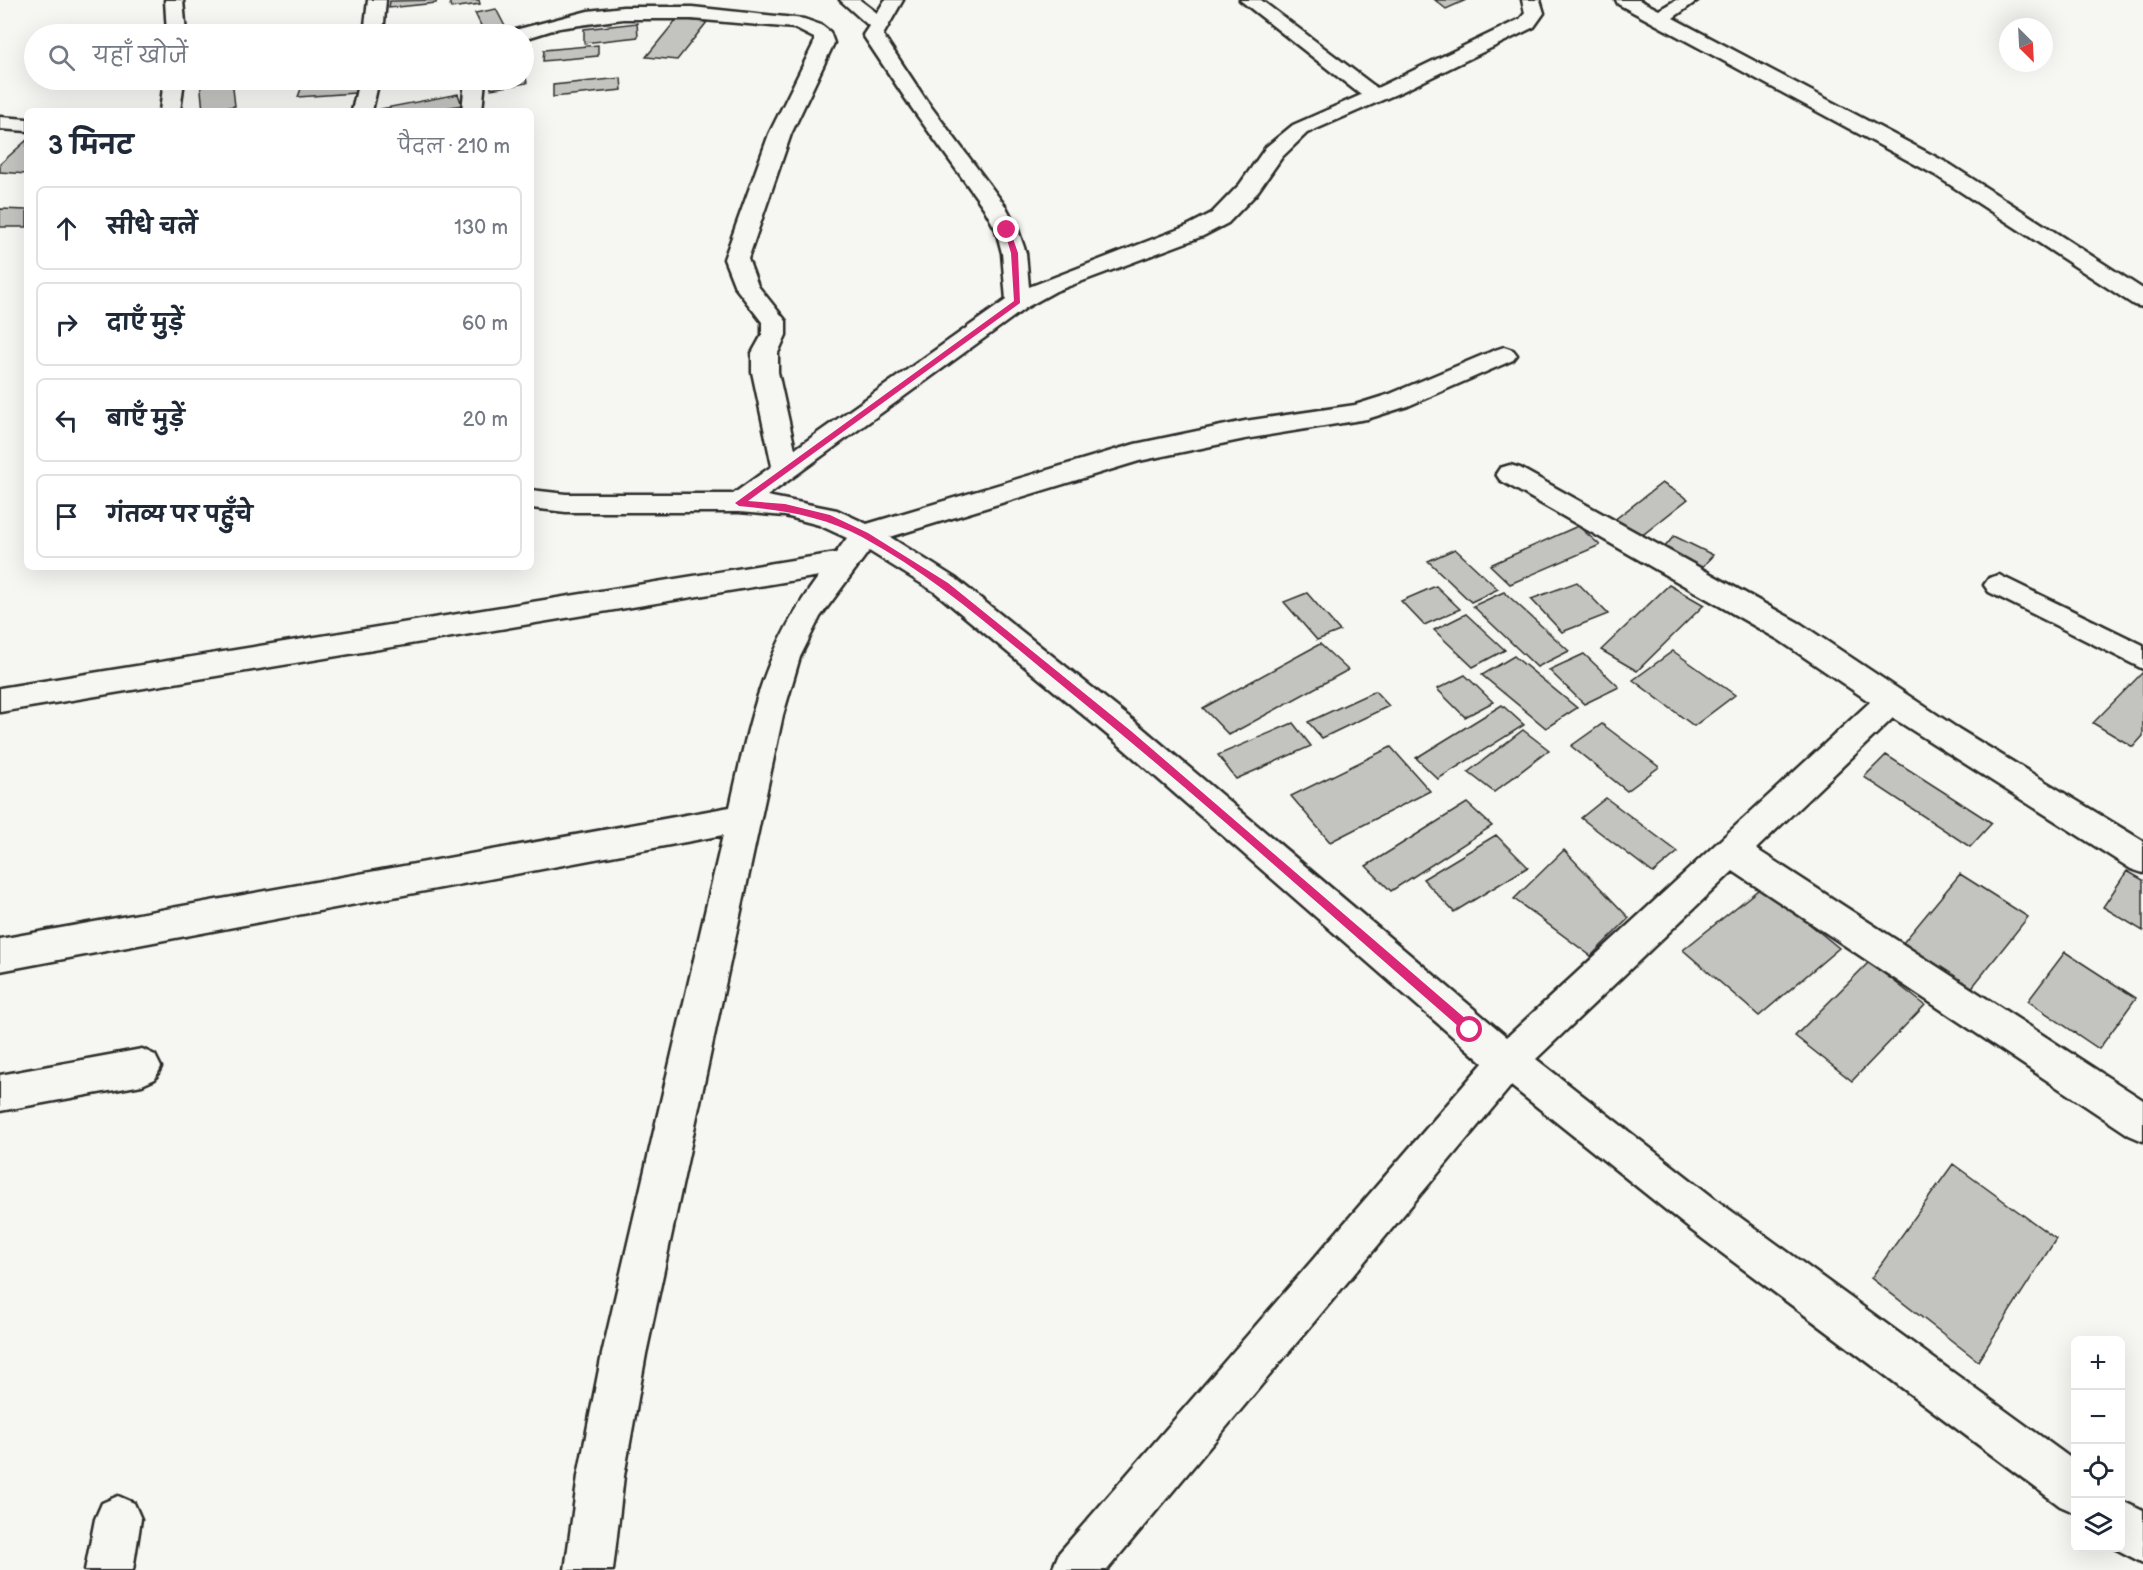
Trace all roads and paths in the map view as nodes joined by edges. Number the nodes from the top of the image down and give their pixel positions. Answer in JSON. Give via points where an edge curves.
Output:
{"nodes":[{"id":1,"x":174,"y":0,"type":"edge"},
{"id":2,"x":377,"y":0,"type":"edge"},
{"id":3,"x":849,"y":0,"type":"edge"},
{"id":4,"x":894,"y":0,"type":"edge"},
{"id":5,"x":1248,"y":0,"type":"edge"},
{"id":6,"x":1531,"y":0,"type":"edge"},
{"id":7,"x":1625,"y":0,"type":"edge"},
{"id":8,"x":1689,"y":0,"type":"edge"},
{"id":9,"x":1661,"y":18,"type":"junction"},
{"id":10,"x":176,"y":24,"type":"edge"},
{"id":11,"x":375,"y":24,"type":"edge"},
{"id":12,"x":879,"y":25,"type":"junction"},
{"id":13,"x":534,"y":29,"type":"edge"},
{"id":14,"x":173,"y":90,"type":"edge"},
{"id":15,"x":367,"y":90,"type":"edge"},
{"id":16,"x":474,"y":90,"type":"edge"},
{"id":17,"x":1375,"y":96,"type":"junction"},
{"id":18,"x":171,"y":108,"type":"edge"},
{"id":19,"x":363,"y":108,"type":"edge"},
{"id":20,"x":472,"y":108,"type":"edge"},
{"id":21,"x":0,"y":123,"type":"edge"},
{"id":22,"x":24,"y":125,"type":"edge"},
{"id":23,"x":2143,"y":300,"type":"edge"},
{"id":24,"x":1018,"y":302,"type":"junction"},
{"id":25,"x":1504,"y":355,"type":"dead end"},
{"id":26,"x":786,"y":469,"type":"junction"},
{"id":27,"x":1510,"y":474,"type":"dead end"},
{"id":28,"x":534,"y":499,"type":"edge"},
{"id":29,"x":739,"y":503,"type":"junction"},
{"id":30,"x":856,"y":548,"type":"junction"},
{"id":31,"x":1999,"y":585,"type":"dead end"},
{"id":32,"x":2143,"y":658,"type":"edge"},
{"id":33,"x":0,"y":700,"type":"edge"},
{"id":34,"x":1892,"y":700,"type":"junction"},
{"id":35,"x":743,"y":818,"type":"junction"},
{"id":36,"x":1731,"y":851,"type":"junction"},
{"id":37,"x":2143,"y":859,"type":"edge"},
{"id":38,"x":0,"y":955,"type":"edge"},
{"id":39,"x":1509,"y":1060,"type":"junction"},
{"id":40,"x":142,"y":1067,"type":"dead end"},
{"id":41,"x":0,"y":1093,"type":"edge"},
{"id":42,"x":2143,"y":1122,"type":"edge"},
{"id":43,"x":2071,"y":1486,"type":"edge"},
{"id":44,"x":118,"y":1519,"type":"dead end"},
{"id":45,"x":2125,"y":1526,"type":"edge"},
{"id":46,"x":2143,"y":1540,"type":"edge"},
{"id":47,"x":109,"y":1570,"type":"edge"},
{"id":48,"x":589,"y":1570,"type":"edge"},
{"id":49,"x":1076,"y":1570,"type":"edge"}],
"edges":[{"from":1,"to":10,"type":"street"},
{"from":2,"to":11,"type":"street"},
{"from":3,"to":12,"type":"street"},
{"from":4,"to":12,"type":"street"},
{"from":5,"to":17,"type":"street"},
{"from":6,"to":17,"type":"street","via":[[1535,13],[1527,23]]},
{"from":7,"to":9,"type":"street"},
{"from":8,"to":9,"type":"street"},
{"from":9,"to":23,"type":"street","via":[[1943,170]]},
{"from":12,"to":24,"type":"street","via":[[873,35],[877,43],[995,207],[1007,230],[1014,253]]},
{"from":13,"to":26,"type":"street","via":[[587,12],[634,9],[797,23],[822,36],[824,44],[780,135],[736,259],[747,287],[774,321],[774,335],[765,353],[765,372]]},
{"from":14,"to":18,"type":"street"},
{"from":15,"to":19,"type":"street"},
{"from":16,"to":20,"type":"street"},
{"from":17,"to":24,"type":"street","via":[[1286,139],[1220,218],[1048,286]]},
{"from":21,"to":22,"type":"street"},
{"from":24,"to":26,"type":"street"},
{"from":25,"to":30,"type":"street","via":[[1399,400],[1358,413],[1245,430],[1135,453]]},
{"from":26,"to":29,"type":"street"},
{"from":27,"to":34,"type":"street","via":[[1790,632]]},
{"from":28,"to":29,"type":"street","via":[[566,503]]},
{"from":29,"to":30,"type":"street","via":[[785,507],[827,517]]},
{"from":30,"to":33,"type":"street"},
{"from":30,"to":35,"type":"street","via":[[808,612],[785,657]]},
{"from":30,"to":39,"type":"street","via":[[945,585],[1128,734]]},
{"from":31,"to":32,"type":"street"},
{"from":34,"to":36,"type":"street"},
{"from":34,"to":37,"type":"street"},
{"from":35,"to":38,"type":"street"},
{"from":35,"to":48,"type":"street","via":[[624,1354],[601,1476]]},
{"from":36,"to":39,"type":"street"},
{"from":36,"to":42,"type":"street"},
{"from":39,"to":43,"type":"street","via":[[1705,1216]]},
{"from":39,"to":49,"type":"street"},
{"from":40,"to":41,"type":"street"},
{"from":44,"to":47,"type":"street"},
{"from":45,"to":46,"type":"street"}]}
